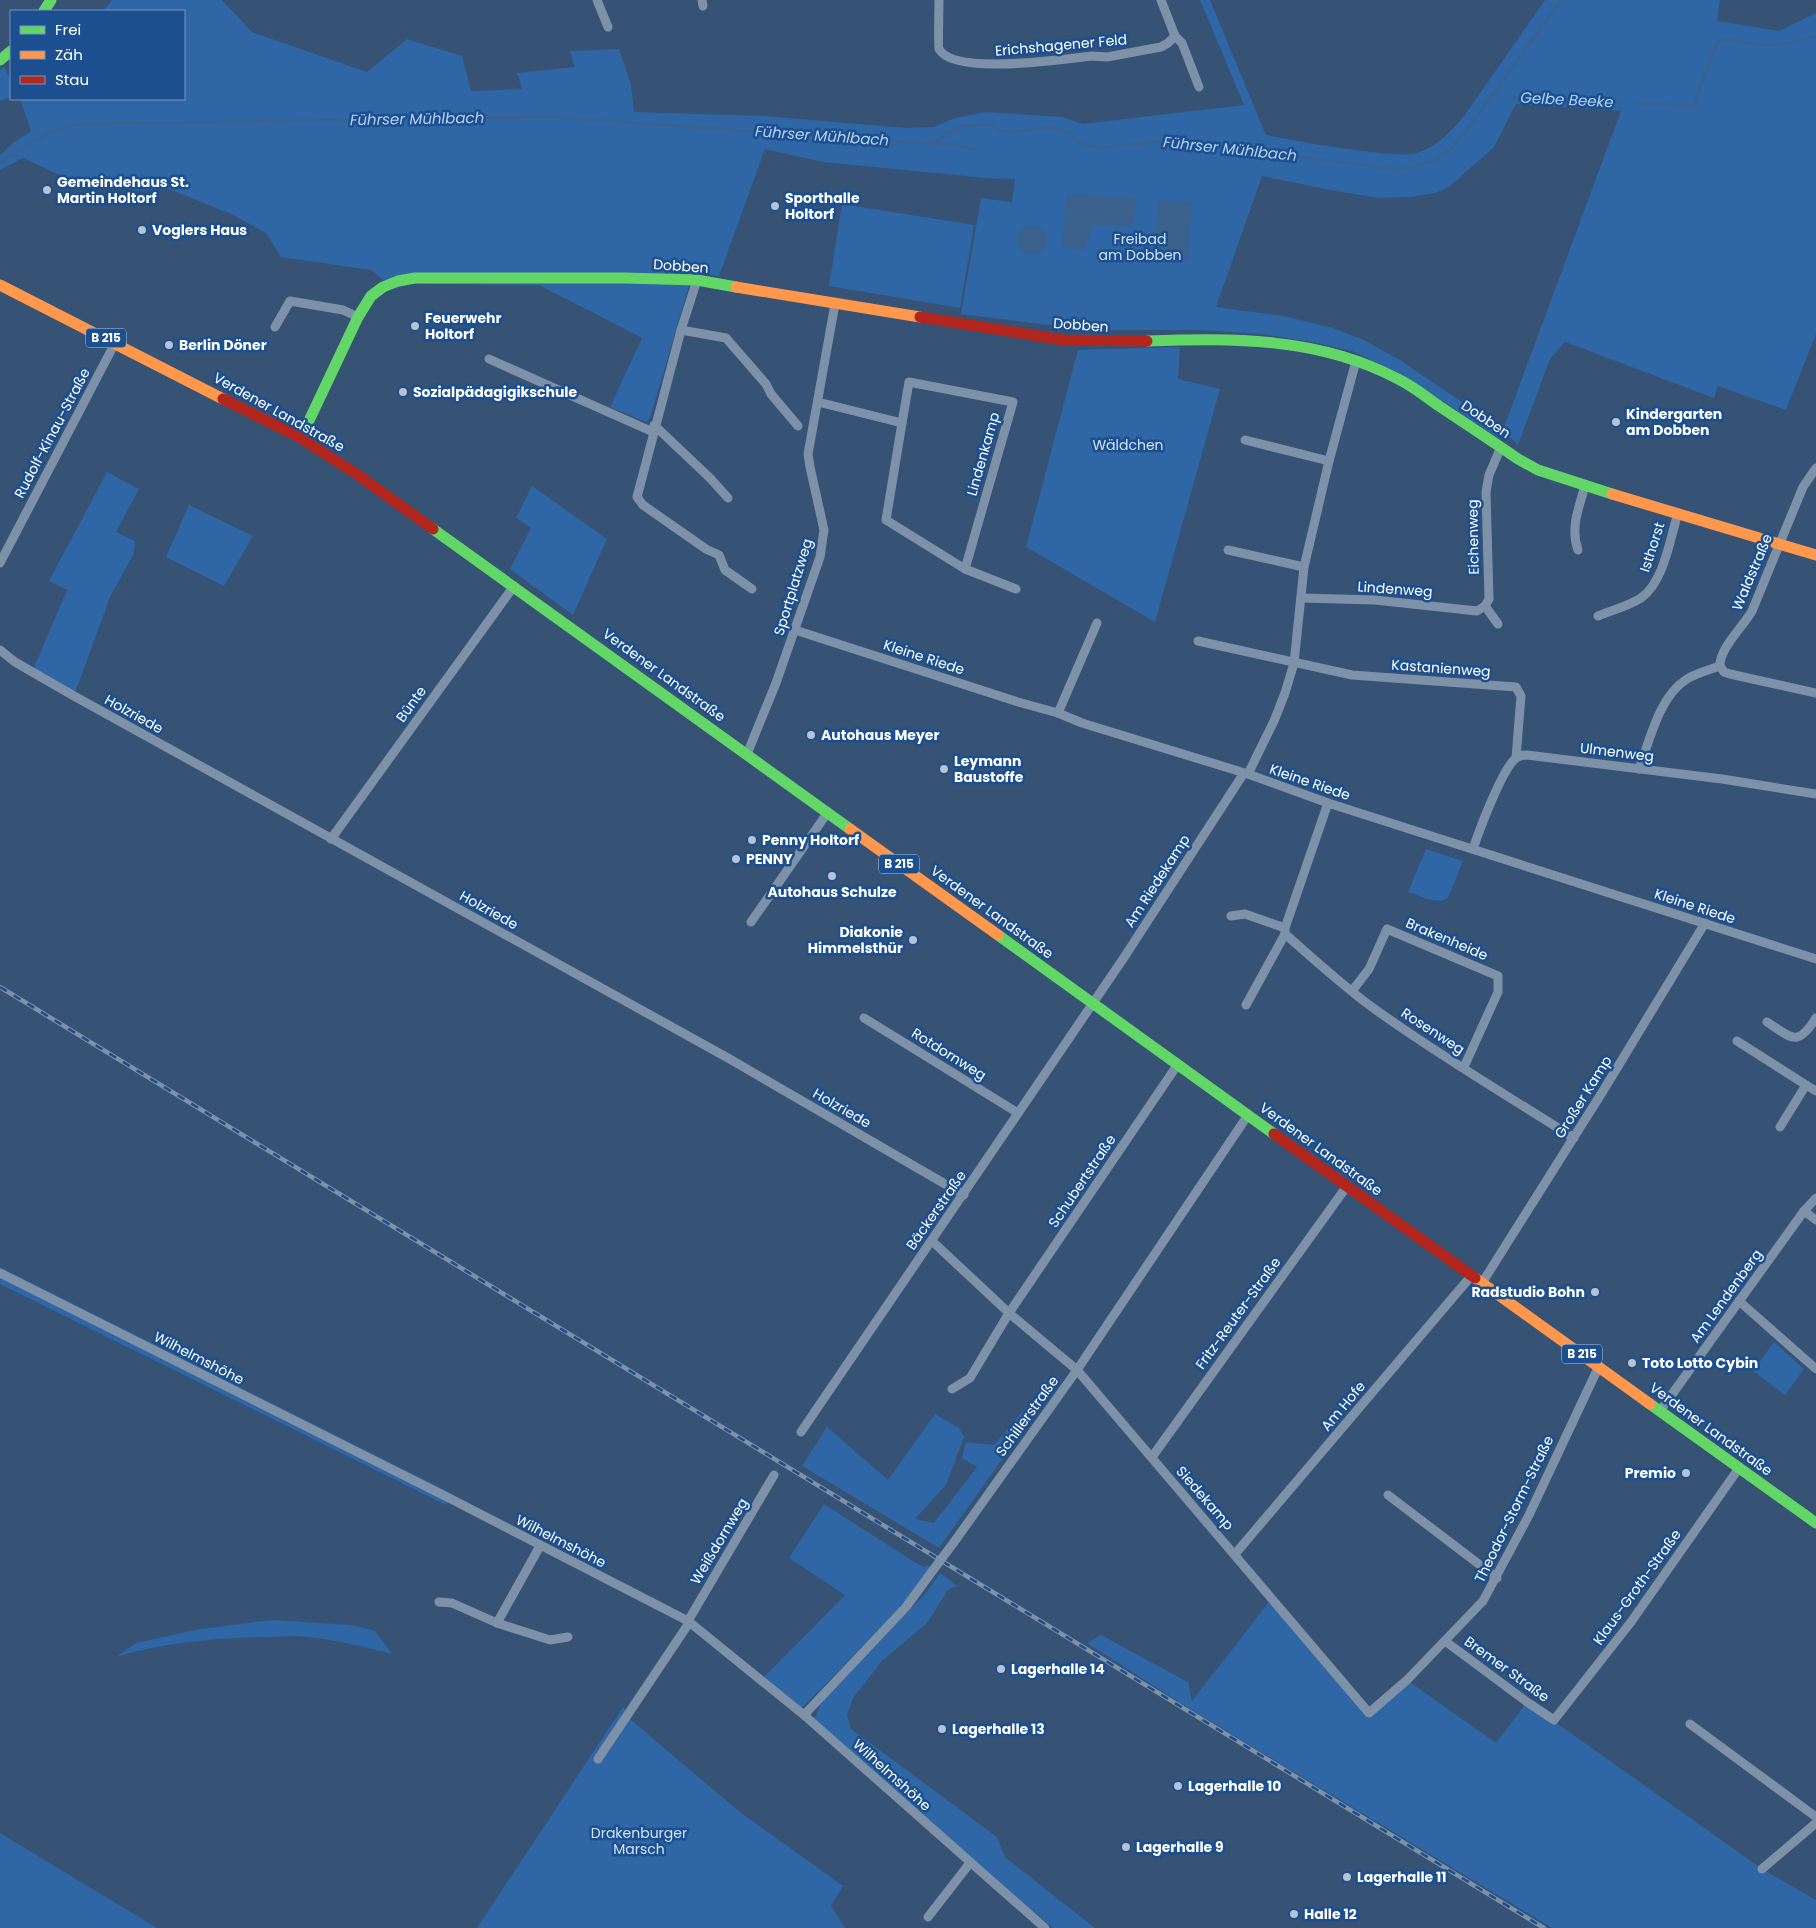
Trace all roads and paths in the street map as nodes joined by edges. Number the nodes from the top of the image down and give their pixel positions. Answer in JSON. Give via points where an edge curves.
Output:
{"nodes":[{"id":1,"x":597,"y":0,"type":"edge"},
{"id":2,"x":939,"y":0,"type":"edge"},
{"id":3,"x":1161,"y":0,"type":"edge"},
{"id":4,"x":608,"y":27,"type":"dead end"},
{"id":5,"x":1175,"y":36,"type":"junction"},
{"id":6,"x":10,"y":52,"type":"edge"},
{"id":7,"x":0,"y":60,"type":"edge"},
{"id":8,"x":1199,"y":86,"type":"dead end"},
{"id":9,"x":697,"y":280,"type":"junction"},
{"id":10,"x":1,"y":287,"type":"edge"},
{"id":11,"x":835,"y":304,"type":"junction"},
{"id":12,"x":358,"y":317,"type":"junction"},
{"id":13,"x":275,"y":327,"type":"dead end"},
{"id":14,"x":681,"y":330,"type":"junction"},
{"id":15,"x":115,"y":343,"type":"junction"},
{"id":16,"x":489,"y":359,"type":"dead end"},
{"id":17,"x":1356,"y":361,"type":"junction"},
{"id":18,"x":818,"y":402,"type":"junction"},
{"id":19,"x":902,"y":423,"type":"junction"},
{"id":20,"x":798,"y":426,"type":"dead end"},
{"id":21,"x":654,"y":428,"type":"junction"},
{"id":22,"x":299,"y":437,"type":"junction"},
{"id":23,"x":1245,"y":440,"type":"dead end"},
{"id":24,"x":1500,"y":447,"type":"junction"},
{"id":25,"x":1329,"y":462,"type":"junction"},
{"id":26,"x":1816,"y":468,"type":"edge"},
{"id":27,"x":1586,"y":486,"type":"junction"},
{"id":28,"x":728,"y":498,"type":"dead end"},
{"id":29,"x":1678,"y":513,"type":"junction"},
{"id":30,"x":1778,"y":544,"type":"junction"},
{"id":31,"x":1228,"y":550,"type":"dead end"},
{"id":32,"x":1578,"y":550,"type":"dead end"},
{"id":33,"x":1816,"y":556,"type":"edge"},
{"id":34,"x":0,"y":563,"type":"edge"},
{"id":35,"x":1304,"y":567,"type":"junction"},
{"id":36,"x":965,"y":568,"type":"junction"},
{"id":37,"x":514,"y":586,"type":"junction"},
{"id":38,"x":752,"y":589,"type":"dead end"},
{"id":39,"x":1016,"y":589,"type":"dead end"},
{"id":40,"x":1301,"y":598,"type":"junction"},
{"id":41,"x":1485,"y":606,"type":"junction"},
{"id":42,"x":1598,"y":616,"type":"dead end"},
{"id":43,"x":1097,"y":623,"type":"dead end"},
{"id":44,"x":1498,"y":624,"type":"dead end"},
{"id":45,"x":795,"y":630,"type":"junction"},
{"id":46,"x":1198,"y":641,"type":"dead end"},
{"id":47,"x":0,"y":650,"type":"edge"},
{"id":48,"x":1294,"y":663,"type":"junction"},
{"id":49,"x":1720,"y":666,"type":"junction"},
{"id":50,"x":1816,"y":693,"type":"edge"},
{"id":51,"x":1058,"y":713,"type":"junction"},
{"id":52,"x":747,"y":754,"type":"junction"},
{"id":53,"x":1516,"y":758,"type":"junction"},
{"id":54,"x":1639,"y":769,"type":"junction"},
{"id":55,"x":1246,"y":774,"type":"junction"},
{"id":56,"x":1816,"y":794,"type":"edge"},
{"id":57,"x":1328,"y":803,"type":"junction"},
{"id":58,"x":828,"y":812,"type":"junction"},
{"id":59,"x":331,"y":839,"type":"junction"},
{"id":60,"x":1474,"y":849,"type":"junction"},
{"id":61,"x":1231,"y":916,"type":"dead end"},
{"id":62,"x":751,"y":922,"type":"dead end"},
{"id":63,"x":1705,"y":924,"type":"junction"},
{"id":64,"x":1285,"y":931,"type":"junction"},
{"id":65,"x":1816,"y":959,"type":"edge"},
{"id":66,"x":1352,"y":991,"type":"junction"},
{"id":67,"x":1092,"y":1003,"type":"junction"},
{"id":68,"x":1246,"y":1005,"type":"dead end"},
{"id":69,"x":864,"y":1018,"type":"dead end"},
{"id":70,"x":1816,"y":1018,"type":"edge"},
{"id":71,"x":1767,"y":1022,"type":"dead end"},
{"id":72,"x":1737,"y":1041,"type":"dead end"},
{"id":73,"x":1178,"y":1064,"type":"junction"},
{"id":74,"x":1464,"y":1067,"type":"junction"},
{"id":75,"x":1806,"y":1084,"type":"junction"},
{"id":76,"x":1816,"y":1091,"type":"edge"},
{"id":77,"x":1018,"y":1113,"type":"junction"},
{"id":78,"x":1248,"y":1115,"type":"junction"},
{"id":79,"x":1780,"y":1127,"type":"dead end"},
{"id":80,"x":1574,"y":1138,"type":"junction"},
{"id":81,"x":1347,"y":1186,"type":"junction"},
{"id":82,"x":964,"y":1195,"type":"junction"},
{"id":83,"x":1816,"y":1198,"type":"edge"},
{"id":84,"x":1804,"y":1211,"type":"junction"},
{"id":85,"x":1816,"y":1220,"type":"edge"},
{"id":86,"x":932,"y":1241,"type":"junction"},
{"id":87,"x":0,"y":1273,"type":"edge"},
{"id":88,"x":1472,"y":1276,"type":"junction"},
{"id":89,"x":1482,"y":1283,"type":"junction"},
{"id":90,"x":1739,"y":1300,"type":"junction"},
{"id":91,"x":1009,"y":1313,"type":"junction"},
{"id":92,"x":1599,"y":1366,"type":"junction"},
{"id":93,"x":1078,"y":1368,"type":"junction"},
{"id":94,"x":1816,"y":1369,"type":"edge"},
{"id":95,"x":952,"y":1390,"type":"dead end"},
{"id":96,"x":1660,"y":1411,"type":"junction"},
{"id":97,"x":801,"y":1432,"type":"dead end"},
{"id":98,"x":1152,"y":1457,"type":"junction"},
{"id":99,"x":1739,"y":1468,"type":"junction"},
{"id":100,"x":774,"y":1475,"type":"dead end"},
{"id":101,"x":1388,"y":1496,"type":"dead end"},
{"id":102,"x":1816,"y":1523,"type":"edge"},
{"id":103,"x":540,"y":1546,"type":"junction"},
{"id":104,"x":1236,"y":1554,"type":"junction"},
{"id":105,"x":1497,"y":1578,"type":"junction"},
{"id":106,"x":439,"y":1602,"type":"dead end"},
{"id":107,"x":689,"y":1622,"type":"junction"},
{"id":108,"x":497,"y":1623,"type":"junction"},
{"id":109,"x":568,"y":1637,"type":"dead end"},
{"id":110,"x":1445,"y":1641,"type":"junction"},
{"id":111,"x":1369,"y":1713,"type":"joint"},
{"id":112,"x":804,"y":1715,"type":"junction"},
{"id":113,"x":1554,"y":1720,"type":"joint"},
{"id":114,"x":1690,"y":1724,"type":"dead end"},
{"id":115,"x":598,"y":1759,"type":"dead end"},
{"id":116,"x":1816,"y":1817,"type":"edge"},
{"id":117,"x":1816,"y":1822,"type":"edge"},
{"id":118,"x":970,"y":1863,"type":"junction"},
{"id":119,"x":1762,"y":1869,"type":"dead end"},
{"id":120,"x":928,"y":1917,"type":"dead end"},
{"id":121,"x":1044,"y":1928,"type":"edge"}],
"edges":[{"from":1,"to":4,"type":"street"},
{"from":2,"to":5,"type":"street","name":"Erichshagener Feld","via":[[939,50],[948,56],[984,64],[1107,57],[1161,47]]},
{"from":3,"to":5,"type":"street"},
{"from":5,"to":8,"type":"street","via":[[1182,43]]},
{"from":6,"to":7,"type":"main road"},
{"from":9,"to":11,"type":"main road","name":"Dobben"},
{"from":9,"to":12,"type":"main road","name":"Dobben","via":[[415,278],[398,280],[383,287],[371,296]]},
{"from":9,"to":14,"type":"street"},
{"from":10,"to":15,"type":"main road","name":"Verdener Landstraße","number":"B 215"},
{"from":11,"to":17,"type":"main road","name":"Dobben","via":[[1064,340],[1096,343],[1267,341],[1315,349]]},
{"from":11,"to":18,"type":"street","name":"Sportplatzweg"},
{"from":12,"to":13,"type":"street","via":[[343,310],[290,301]]},
{"from":12,"to":22,"type":"main road","name":"Dobben"},
{"from":14,"to":20,"type":"street","via":[[726,338]]},
{"from":14,"to":21,"type":"street"},
{"from":15,"to":22,"type":"main road","name":"Verdener Landstraße","number":"B 215"},
{"from":15,"to":34,"type":"street","name":"Rudolf-Kinau-Straße"},
{"from":16,"to":21,"type":"street"},
{"from":17,"to":24,"type":"main road","name":"Dobben","via":[[1401,380]]},
{"from":17,"to":25,"type":"street","name":"Am Riedekamp"},
{"from":18,"to":19,"type":"street"},
{"from":18,"to":45,"type":"street","name":"Sportplatzweg","via":[[808,454],[824,530],[820,557]]},
{"from":19,"to":36,"type":"street","name":"Lindenkamp","via":[[886,520]]},
{"from":19,"to":36,"type":"street","name":"Lindenkamp","via":[[909,382],[1013,402]]},
{"from":21,"to":28,"type":"street"},
{"from":21,"to":38,"type":"street","via":[[637,497],[643,505],[719,555],[725,570]]},
{"from":22,"to":37,"type":"main road","name":"Verdener Landstraße","number":"B 215"},
{"from":23,"to":25,"type":"street"},
{"from":24,"to":27,"type":"main road","name":"Dobben","via":[[1538,470]]},
{"from":24,"to":41,"type":"street","name":"Eichenweg","via":[[1486,492],[1489,599]]},
{"from":25,"to":35,"type":"street","name":"Am Riedekamp"},
{"from":26,"to":30,"type":"street","name":"Waldstraße","via":[[1803,487]]},
{"from":27,"to":29,"type":"main road","name":"Dobben"},
{"from":27,"to":32,"type":"street","via":[[1574,530]]},
{"from":29,"to":30,"type":"main road","name":"Dobben"},
{"from":29,"to":42,"type":"street","name":"Isthorst","via":[[1658,578],[1651,588],[1640,598]]},
{"from":30,"to":33,"type":"main road","name":"Dobben"},
{"from":30,"to":49,"type":"street","name":"Waldstraße","via":[[1752,610],[1722,652]]},
{"from":31,"to":35,"type":"street"},
{"from":35,"to":40,"type":"street","name":"Am Riedekamp"},
{"from":36,"to":39,"type":"street","name":"Lindenkamp"},
{"from":37,"to":52,"type":"main road","name":"Verdener Landstraße","number":"B 215"},
{"from":37,"to":59,"type":"street","name":"Bünte"},
{"from":40,"to":41,"type":"street","name":"Lindenweg","via":[[1375,600],[1477,611]]},
{"from":40,"to":48,"type":"street","name":"Am Riedekamp"},
{"from":41,"to":44,"type":"street"},
{"from":43,"to":51,"type":"street"},
{"from":45,"to":51,"type":"street","name":"Kleine Riede"},
{"from":45,"to":52,"type":"street","name":"Sportplatzweg"},
{"from":46,"to":48,"type":"street"},
{"from":47,"to":59,"type":"street","name":"Holzriede","via":[[74,696]]},
{"from":48,"to":53,"type":"street","name":"Kastanienweg","via":[[1352,675],[1516,687],[1521,696]]},
{"from":48,"to":55,"type":"street","name":"Am Riedekamp","via":[[1274,721]]},
{"from":49,"to":50,"type":"street","via":[[1730,674]]},
{"from":49,"to":54,"type":"street","via":[[1688,678],[1674,688],[1665,700]]},
{"from":51,"to":55,"type":"street","name":"Kleine Riede"},
{"from":52,"to":58,"type":"main road","name":"Verdener Landstraße","number":"B 215"},
{"from":53,"to":54,"type":"street","name":"Ulmenweg","via":[[1527,754]]},
{"from":53,"to":60,"type":"street","via":[[1490,804]]},
{"from":54,"to":56,"type":"street","name":"Ulmenweg"},
{"from":55,"to":57,"type":"street","name":"Kleine Riede"},
{"from":55,"to":67,"type":"street","name":"Am Riedekamp"},
{"from":57,"to":60,"type":"street","name":"Kleine Riede"},
{"from":57,"to":64,"type":"street"},
{"from":58,"to":62,"type":"street"},
{"from":58,"to":67,"type":"main road","name":"Verdener Landstraße","number":"B 215"},
{"from":59,"to":82,"type":"street","name":"Holzriede","via":[[728,1058]]},
{"from":60,"to":63,"type":"street","name":"Kleine Riede"},
{"from":61,"to":64,"type":"street","name":"Rosenweg","via":[[1245,914]]},
{"from":63,"to":65,"type":"street","name":"Kleine Riede"},
{"from":63,"to":80,"type":"street","name":"Großer Kamp"},
{"from":64,"to":66,"type":"street","name":"Rosenweg"},
{"from":64,"to":68,"type":"street"},
{"from":66,"to":74,"type":"street","name":"Rosenweg","via":[[1432,1049]]},
{"from":66,"to":74,"type":"street","name":"Brakenheide","via":[[1369,969],[1387,929],[1498,976],[1498,992]]},
{"from":67,"to":73,"type":"main road","name":"Verdener Landstraße","number":"B 215"},
{"from":67,"to":77,"type":"street","name":"Bäckerstraße"},
{"from":69,"to":77,"type":"street","name":"Rotdornweg"},
{"from":70,"to":71,"type":"street","via":[[1800,1037],[1793,1037]]},
{"from":72,"to":75,"type":"street"},
{"from":73,"to":78,"type":"main road","name":"Verdener Landstraße","number":"B 215"},
{"from":73,"to":91,"type":"street","name":"Schubertstraße"},
{"from":74,"to":80,"type":"street","name":"Rosenweg"},
{"from":75,"to":76,"type":"street"},
{"from":75,"to":79,"type":"street"},
{"from":77,"to":82,"type":"street","name":"Bäckerstraße"},
{"from":78,"to":81,"type":"main road","name":"Verdener Landstraße","number":"B 215"},
{"from":78,"to":93,"type":"street","name":"Schillerstraße"},
{"from":80,"to":89,"type":"street","name":"Großer Kamp"},
{"from":81,"to":88,"type":"main road","name":"Verdener Landstraße","number":"B 215"},
{"from":81,"to":98,"type":"street","name":"Fritz-Reuter-Straße"},
{"from":82,"to":86,"type":"street","name":"Bäckerstraße"},
{"from":83,"to":84,"type":"street","name":"Am Lendenberg"},
{"from":84,"to":85,"type":"street"},
{"from":84,"to":90,"type":"street","name":"Am Lendenberg"},
{"from":86,"to":91,"type":"street","name":"Siedekamp"},
{"from":86,"to":97,"type":"street","name":"Bäckerstraße"},
{"from":87,"to":103,"type":"street","name":"Wilhelmshöhe"},
{"from":88,"to":89,"type":"main road","name":"Verdener Landstraße","number":"B 215"},
{"from":88,"to":104,"type":"street","name":"Am Hofe"},
{"from":89,"to":92,"type":"main road","name":"Verdener Landstraße","number":"B 215"},
{"from":90,"to":94,"type":"street"},
{"from":90,"to":96,"type":"street","name":"Am Lendenberg"},
{"from":91,"to":93,"type":"street","name":"Siedekamp"},
{"from":91,"to":95,"type":"street","via":[[970,1378]]},
{"from":92,"to":96,"type":"main road","name":"Verdener Landstraße","number":"B 215"},
{"from":92,"to":105,"type":"street","name":"Theodor-Storm-Straße"},
{"from":93,"to":98,"type":"street","name":"Siedekamp"},
{"from":93,"to":112,"type":"street","name":"Schillerstraße","bridge":true,"via":[[906,1607]]},
{"from":96,"to":99,"type":"main road","name":"Verdener Landstraße","number":"B 215"},
{"from":98,"to":104,"type":"street","name":"Siedekamp"},
{"from":99,"to":102,"type":"main road","name":"Verdener Landstraße","number":"B 215"},
{"from":99,"to":113,"type":"street","name":"Klaus-Groth-Straße","via":[[1631,1622]]},
{"from":100,"to":107,"type":"street","name":"Weißdornweg"},
{"from":101,"to":105,"type":"street"},
{"from":103,"to":107,"type":"street","name":"Wilhelmshöhe"},
{"from":103,"to":108,"type":"street"},
{"from":104,"to":111,"type":"street","name":"Siedekamp"},
{"from":105,"to":110,"type":"street","name":"Theodor-Storm-Straße","via":[[1483,1601]]},
{"from":106,"to":108,"type":"street","via":[[452,1603]]},
{"from":107,"to":112,"type":"street","name":"Wilhelmshöhe"},
{"from":107,"to":115,"type":"street","name":"Weißdornweg"},
{"from":108,"to":109,"type":"street","via":[[550,1640]]},
{"from":110,"to":111,"type":"street","name":"Theodor-Storm-Straße"},
{"from":110,"to":113,"type":"street","name":"Bremer Straße"},
{"from":112,"to":118,"type":"street","name":"Wilhelmshöhe"},
{"from":114,"to":116,"type":"street"},
{"from":117,"to":119,"type":"street"},
{"from":118,"to":120,"type":"street"},
{"from":118,"to":121,"type":"street","name":"Wilhelmshöhe"}]}
